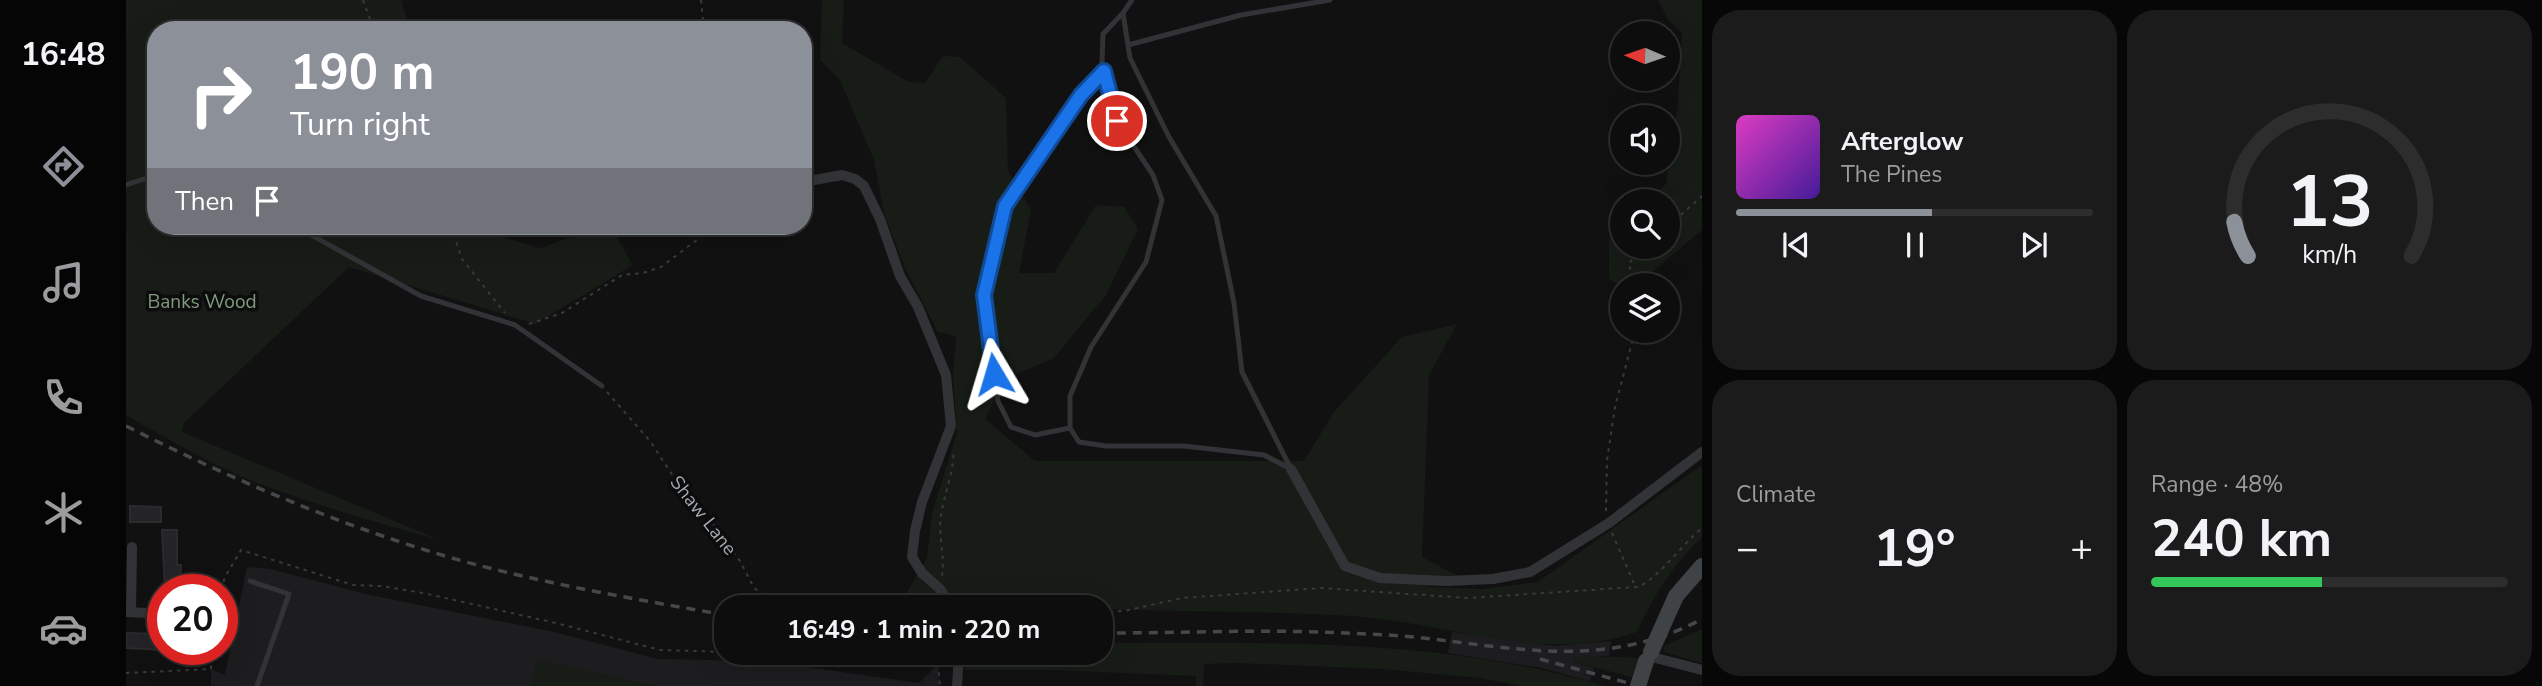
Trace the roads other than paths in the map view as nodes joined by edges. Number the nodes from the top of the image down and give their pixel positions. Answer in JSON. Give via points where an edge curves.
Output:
{"nodes":[{"id":1,"x":1132,"y":0,"type":"edge"},
{"id":2,"x":1330,"y":0,"type":"edge"},
{"id":3,"x":1124,"y":13,"type":"junction"},
{"id":4,"x":1128,"y":45,"type":"junction"},
{"id":5,"x":1104,"y":71,"type":"junction"},
{"id":6,"x":147,"y":178,"type":"edge"},
{"id":7,"x":812,"y":180,"type":"edge"},
{"id":8,"x":126,"y":185,"type":"edge"},
{"id":9,"x":311,"y":235,"type":"edge"},
{"id":10,"x":602,"y":386,"type":"road end"},
{"id":11,"x":1070,"y":428,"type":"junction"},
{"id":12,"x":1702,"y":452,"type":"edge"},
{"id":13,"x":1291,"y":469,"type":"junction"},
{"id":14,"x":132,"y":547,"type":"dead end"},
{"id":15,"x":1702,"y":566,"type":"edge"},
{"id":16,"x":250,"y":581,"type":"dead end"},
{"id":17,"x":943,"y":595,"type":"edge"},
{"id":18,"x":128,"y":612,"type":"edge"},
{"id":19,"x":147,"y":612,"type":"dead end"},
{"id":20,"x":1648,"y":656,"type":"junction"},
{"id":21,"x":958,"y":665,"type":"edge"},
{"id":22,"x":1702,"y":670,"type":"edge"},
{"id":23,"x":257,"y":686,"type":"edge"},
{"id":24,"x":957,"y":686,"type":"edge"},
{"id":25,"x":1638,"y":686,"type":"edge"}],
"edges":[{"from":1,"to":3,"type":"lane"},
{"from":2,"to":4,"type":"lane","via":[[1241,15]]},
{"from":3,"to":4,"type":"lane"},
{"from":3,"to":5,"type":"lane","via":[[1103,34]]},
{"from":4,"to":13,"type":"lane","via":[[1169,137],[1216,216],[1242,372]]},
{"from":5,"to":11,"type":"lane","via":[[1117,121],[1153,175],[1162,200],[1146,262],[1091,347],[1070,396]]},
{"from":5,"to":11,"type":"lane","via":[[1081,95],[1005,206],[984,295],[998,401],[1011,427],[1035,435]]},
{"from":6,"to":8,"type":"lane"},
{"from":7,"to":17,"type":"street","via":[[842,175],[864,186],[946,375],[951,426],[922,502],[912,549],[919,568]]},
{"from":9,"to":10,"type":"lane","via":[[421,296],[515,325]]},
{"from":11,"to":13,"type":"lane","via":[[1079,442],[1264,455]]},
{"from":12,"to":13,"type":"street","via":[[1609,523],[1530,572],[1446,581],[1380,578],[1345,566]]},
{"from":14,"to":18,"type":"street"},
{"from":15,"to":20,"type":"street","bridge":true,"via":[[1676,596]]},
{"from":16,"to":23,"type":"lane","via":[[289,594]]},
{"from":18,"to":19,"type":"street"},
{"from":20,"to":22,"type":"street"},
{"from":20,"to":25,"type":"street","bridge":true},
{"from":21,"to":24,"type":"street"}]}
